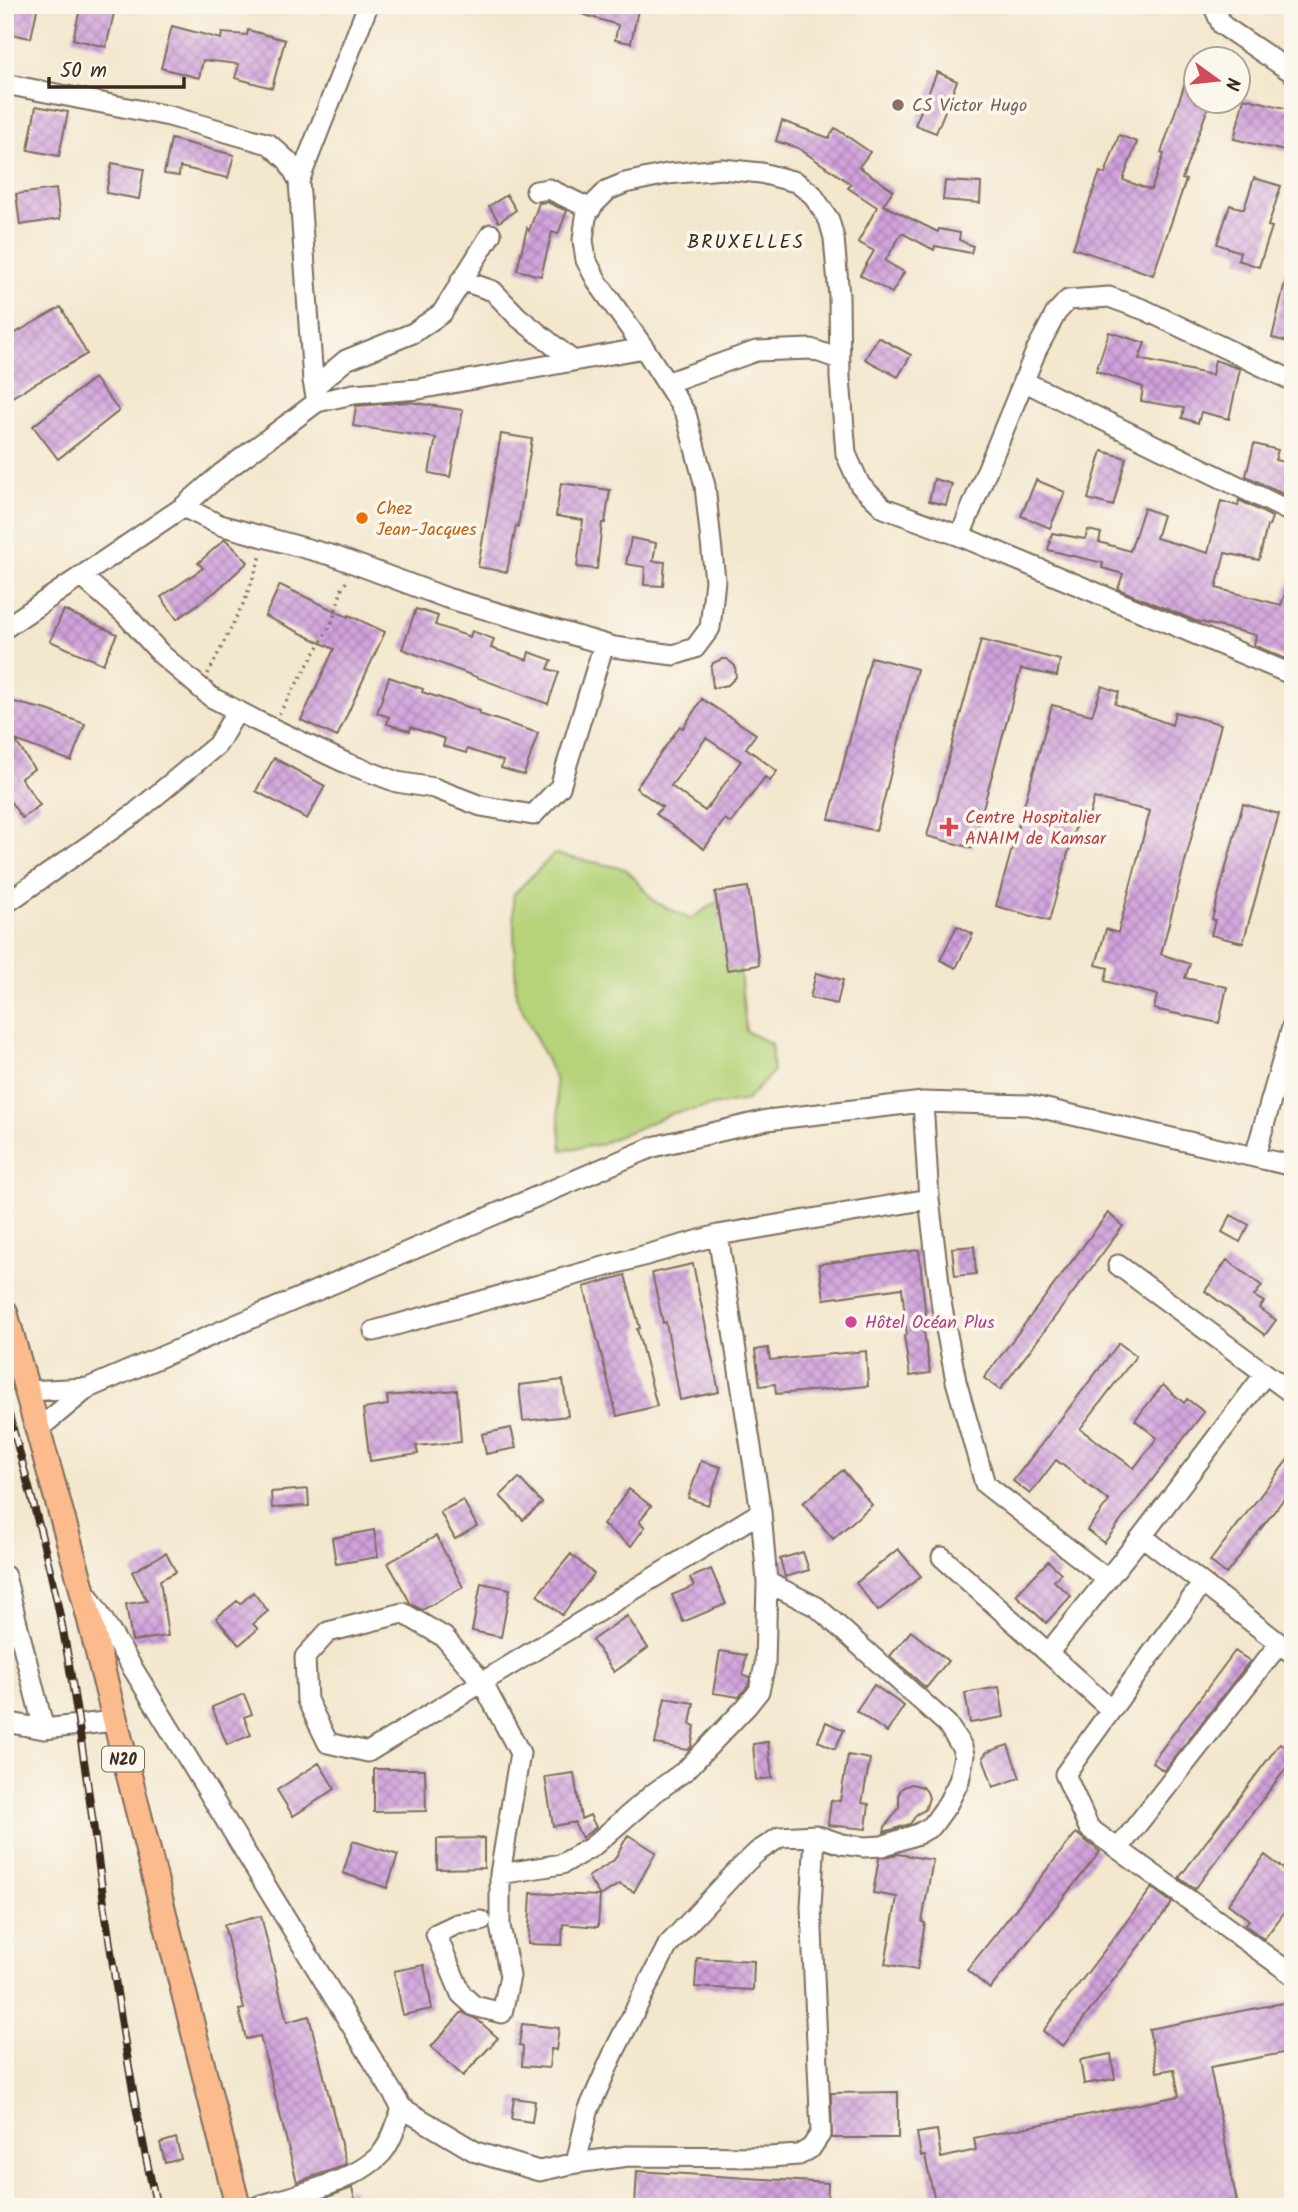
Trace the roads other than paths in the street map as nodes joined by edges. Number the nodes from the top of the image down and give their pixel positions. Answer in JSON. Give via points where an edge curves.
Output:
{"nodes":[{"id":1,"x":368,"y":5,"type":"edge"},
{"id":2,"x":1213,"y":5,"type":"edge"},
{"id":3,"x":1293,"y":73,"type":"edge"},
{"id":4,"x":5,"y":84,"type":"edge"},
{"id":5,"x":299,"y":181,"type":"junction"},
{"id":6,"x":536,"y":191,"type":"dead end"},
{"id":7,"x":590,"y":209,"type":"junction"},
{"id":8,"x":491,"y":234,"type":"dead end"},
{"id":9,"x":461,"y":280,"type":"junction"},
{"id":10,"x":644,"y":348,"type":"junction"},
{"id":11,"x":839,"y":359,"type":"junction"},
{"id":12,"x":573,"y":361,"type":"junction"},
{"id":13,"x":1023,"y":381,"type":"junction"},
{"id":14,"x":1293,"y":381,"type":"edge"},
{"id":15,"x":666,"y":383,"type":"junction"},
{"id":16,"x":315,"y":394,"type":"junction"},
{"id":17,"x":183,"y":507,"type":"junction"},
{"id":18,"x":1293,"y":513,"type":"edge"},
{"id":19,"x":960,"y":536,"type":"junction"},
{"id":20,"x":81,"y":576,"type":"junction"},
{"id":21,"x":5,"y":628,"type":"edge"},
{"id":22,"x":604,"y":644,"type":"junction"},
{"id":23,"x":1293,"y":675,"type":"edge"},
{"id":24,"x":237,"y":711,"type":"junction"},
{"id":25,"x":5,"y":904,"type":"edge"},
{"id":26,"x":1293,"y":1024,"type":"edge"},
{"id":27,"x":923,"y":1102,"type":"junction"},
{"id":28,"x":1255,"y":1156,"type":"junction"},
{"id":29,"x":1293,"y":1166,"type":"edge"},
{"id":30,"x":929,"y":1199,"type":"junction"},
{"id":31,"x":718,"y":1235,"type":"junction"},
{"id":32,"x":1118,"y":1265,"type":"dead end"},
{"id":33,"x":5,"y":1312,"type":"edge"},
{"id":34,"x":374,"y":1331,"type":"dead end"},
{"id":35,"x":1265,"y":1374,"type":"junction"},
{"id":36,"x":88,"y":1388,"type":"junction"},
{"id":37,"x":27,"y":1391,"type":"junction"},
{"id":38,"x":1293,"y":1394,"type":"edge"},
{"id":39,"x":37,"y":1430,"type":"junction"},
{"id":40,"x":761,"y":1512,"type":"junction"},
{"id":41,"x":1142,"y":1536,"type":"junction"},
{"id":42,"x":942,"y":1557,"type":"dead end"},
{"id":43,"x":5,"y":1576,"type":"edge"},
{"id":44,"x":1107,"y":1579,"type":"junction"},
{"id":45,"x":80,"y":1581,"type":"junction"},
{"id":46,"x":767,"y":1582,"type":"junction"},
{"id":47,"x":1202,"y":1584,"type":"junction"},
{"id":48,"x":1286,"y":1649,"type":"edge"},
{"id":49,"x":1049,"y":1652,"type":"junction"},
{"id":50,"x":482,"y":1682,"type":"junction"},
{"id":51,"x":1111,"y":1710,"type":"junction"},
{"id":52,"x":114,"y":1721,"type":"junction"},
{"id":53,"x":5,"y":1722,"type":"edge"},
{"id":54,"x":44,"y":1729,"type":"junction"},
{"id":55,"x":815,"y":1835,"type":"junction"},
{"id":56,"x":1118,"y":1849,"type":"junction"},
{"id":57,"x":500,"y":1874,"type":"junction"},
{"id":58,"x":481,"y":1921,"type":"dead end"},
{"id":59,"x":1293,"y":1975,"type":"edge"},
{"id":60,"x":402,"y":2108,"type":"junction"},
{"id":61,"x":576,"y":2163,"type":"junction"},
{"id":62,"x":238,"y":2207,"type":"edge"},
{"id":63,"x":256,"y":2207,"type":"edge"}],
"edges":[{"from":1,"to":5,"type":"street"},
{"from":2,"to":3,"type":"street","via":[[1222,25]]},
{"from":4,"to":5,"type":"street","via":[[169,116],[270,144],[288,161]]},
{"from":5,"to":16,"type":"street"},
{"from":6,"to":7,"type":"street","via":[[549,189]]},
{"from":7,"to":10,"type":"street","via":[[583,240],[586,260]]},
{"from":7,"to":11,"type":"street","via":[[608,190],[667,174],[722,169],[796,182],[812,194],[829,220],[834,238]]},
{"from":8,"to":9,"type":"street"},
{"from":9,"to":12,"type":"street","via":[[493,291]]},
{"from":9,"to":16,"type":"street","via":[[442,313],[413,333],[346,360]]},
{"from":10,"to":12,"type":"street"},
{"from":10,"to":15,"type":"street"},
{"from":11,"to":15,"type":"street","via":[[811,349],[756,351]]},
{"from":11,"to":19,"type":"street","via":[[846,454],[860,485],[884,508]]},
{"from":12,"to":16,"type":"street","via":[[419,389]]},
{"from":13,"to":14,"type":"street","via":[[1055,313],[1068,300],[1092,297],[1109,297],[1145,310]]},
{"from":13,"to":18,"type":"street"},
{"from":13,"to":19,"type":"street"},
{"from":15,"to":22,"type":"street","via":[[686,414],[705,486],[715,580],[710,628],[695,648],[674,655]]},
{"from":16,"to":17,"type":"street"},
{"from":17,"to":20,"type":"street"},
{"from":17,"to":22,"type":"street","via":[[220,525]]},
{"from":19,"to":23,"type":"street"},
{"from":20,"to":21,"type":"street"},
{"from":20,"to":24,"type":"street","via":[[200,688]]},
{"from":22,"to":24,"type":"street","via":[[560,787],[533,815],[481,806],[434,788],[397,782]]},
{"from":24,"to":25,"type":"street","via":[[217,746],[134,814]]},
{"from":26,"to":28,"type":"street"},
{"from":27,"to":28,"type":"street","via":[[1029,1105]]},
{"from":27,"to":30,"type":"street"},
{"from":27,"to":36,"type":"street","via":[[767,1120],[653,1147]]},
{"from":28,"to":29,"type":"street"},
{"from":30,"to":31,"type":"street"},
{"from":30,"to":44,"type":"street","via":[[956,1381],[985,1484]]},
{"from":31,"to":34,"type":"street"},
{"from":31,"to":40,"type":"street"},
{"from":32,"to":35,"type":"street"},
{"from":33,"to":37,"type":"main road","number":"N20"},
{"from":35,"to":38,"type":"street"},
{"from":35,"to":41,"type":"street"},
{"from":36,"to":37,"type":"street"},
{"from":36,"to":39,"type":"street"},
{"from":37,"to":39,"type":"main road","number":"N20"},
{"from":39,"to":45,"type":"main road","number":"N20"},
{"from":40,"to":46,"type":"street"},
{"from":40,"to":50,"type":"street"},
{"from":41,"to":44,"type":"street"},
{"from":41,"to":47,"type":"street"},
{"from":42,"to":49,"type":"street"},
{"from":43,"to":54,"type":"street"},
{"from":44,"to":49,"type":"street"},
{"from":45,"to":52,"type":"main road","number":"N20"},
{"from":45,"to":60,"type":"street"},
{"from":46,"to":55,"type":"street","via":[[817,1607],[947,1724],[964,1755],[960,1781],[947,1805],[932,1826],[918,1834],[864,1847]]},
{"from":46,"to":57,"type":"street","via":[[765,1665],[759,1691],[747,1706],[686,1770],[592,1847],[562,1864]]},
{"from":47,"to":48,"type":"street"},
{"from":47,"to":51,"type":"street"},
{"from":48,"to":56,"type":"street"},
{"from":49,"to":51,"type":"street"},
{"from":50,"to":50,"type":"street","via":[[444,1637],[403,1613],[328,1632],[305,1657],[307,1700],[328,1743],[368,1752]]},
{"from":50,"to":57,"type":"street","via":[[520,1753]]},
{"from":51,"to":56,"type":"street","via":[[1065,1774],[1089,1828]]},
{"from":52,"to":54,"type":"street"},
{"from":52,"to":62,"type":"main road","number":"N20"},
{"from":53,"to":54,"type":"street"},
{"from":55,"to":61,"type":"street","via":[[780,1838],[757,1852],[668,1945],[587,2111]]},
{"from":55,"to":61,"type":"street","via":[[811,1907],[818,2139],[799,2155],[628,2157]]},
{"from":56,"to":59,"type":"street"},
{"from":57,"to":58,"type":"street","via":[[500,1926],[510,1976],[502,2013],[474,2006],[461,1994],[436,1934],[457,1924]]},
{"from":60,"to":61,"type":"street","via":[[476,2152],[539,2171]]},
{"from":60,"to":63,"type":"street","via":[[382,2153],[347,2179]]}]}
